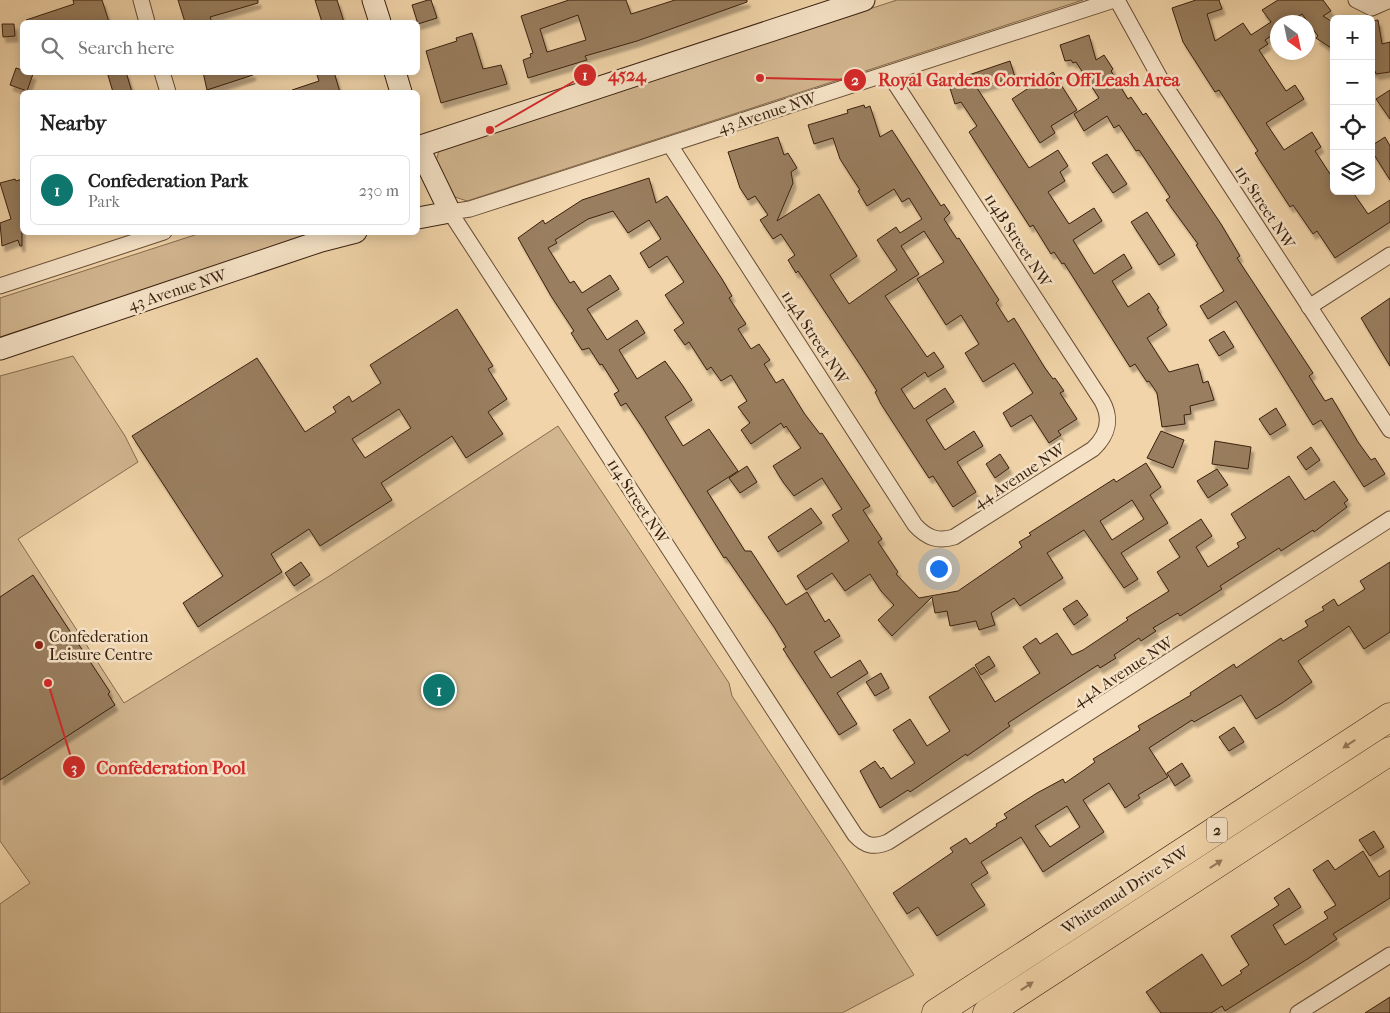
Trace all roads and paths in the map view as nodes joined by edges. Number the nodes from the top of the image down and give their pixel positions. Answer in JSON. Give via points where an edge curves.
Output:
{"nodes":[{"id":1,"x":140,"y":0,"type":"edge"},
{"id":2,"x":372,"y":0,"type":"edge"},
{"id":3,"x":864,"y":0,"type":"edge"},
{"id":4,"x":1116,"y":0,"type":"edge"},
{"id":5,"x":1356,"y":0,"type":"edge"},
{"id":6,"x":1390,"y":0,"type":"edge"},
{"id":7,"x":146,"y":20,"type":"edge"},
{"id":8,"x":379,"y":20,"type":"edge"},
{"id":9,"x":890,"y":74,"type":"junction"},
{"id":10,"x":163,"y":75,"type":"edge"},
{"id":11,"x":396,"y":75,"type":"edge"},
{"id":12,"x":167,"y":90,"type":"edge"},
{"id":13,"x":400,"y":90,"type":"edge"},
{"id":14,"x":670,"y":145,"type":"junction"},
{"id":15,"x":420,"y":146,"type":"edge"},
{"id":16,"x":420,"y":151,"type":"edge"},
{"id":17,"x":450,"y":212,"type":"junction"},
{"id":18,"x":420,"y":218,"type":"edge"},
{"id":19,"x":155,"y":235,"type":"edge"},
{"id":20,"x":344,"y":235,"type":"edge"},
{"id":21,"x":1390,"y":255,"type":"edge"},
{"id":22,"x":0,"y":286,"type":"edge"},
{"id":23,"x":1309,"y":307,"type":"junction"},
{"id":24,"x":0,"y":349,"type":"edge"},
{"id":25,"x":1107,"y":428,"type":"joint"},
{"id":26,"x":1390,"y":430,"type":"edge"},
{"id":27,"x":1390,"y":519,"type":"edge"},
{"id":28,"x":939,"y":540,"type":"joint"},
{"id":29,"x":1390,"y":717,"type":"edge"},
{"id":30,"x":1390,"y":752,"type":"edge"},
{"id":31,"x":871,"y":846,"type":"joint"},
{"id":32,"x":1390,"y":955,"type":"edge"},
{"id":33,"x":936,"y":1013,"type":"edge"},
{"id":34,"x":986,"y":1013,"type":"edge"},
{"id":35,"x":1298,"y":1013,"type":"edge"}],
"edges":[{"from":1,"to":7,"type":"street"},
{"from":2,"to":8,"type":"street"},
{"from":3,"to":15,"type":"street"},
{"from":4,"to":9,"type":"street","name":"43 Avenue NW"},
{"from":4,"to":23,"type":"street","name":"115 Street NW","via":[[1160,78]]},
{"from":5,"to":6,"type":"street","via":[[1372,8]]},
{"from":9,"to":14,"type":"street","name":"43 Avenue NW"},
{"from":9,"to":25,"type":"street","name":"114B Street NW","via":[[1102,401],[1108,415]]},
{"from":10,"to":12,"type":"street"},
{"from":11,"to":13,"type":"street"},
{"from":14,"to":17,"type":"street","name":"43 Avenue NW","via":[[470,209]]},
{"from":14,"to":28,"type":"street","name":"114A Street NW","via":[[916,525],[925,534]]},
{"from":16,"to":17,"type":"street","name":"114 Street NW"},
{"from":17,"to":18,"type":"street","name":"43 Avenue NW"},
{"from":17,"to":31,"type":"street","name":"114 Street NW","via":[[855,835],[862,843]]},
{"from":19,"to":22,"type":"street"},
{"from":20,"to":24,"type":"street","name":"43 Avenue NW"},
{"from":21,"to":23,"type":"street"},
{"from":23,"to":26,"type":"street","name":"115 Street NW"},
{"from":25,"to":28,"type":"street","name":"44 Avenue NW","via":[[1093,449],[961,534]]},
{"from":27,"to":31,"type":"street","name":"44A Avenue NW","via":[[888,842]]},
{"from":29,"to":33,"type":"highway","name":"Whitemud Drive NW","number":"2","one_way":true},
{"from":34,"to":30,"type":"highway","name":"Whitemud Drive NW","number":"2","one_way":true},
{"from":32,"to":35,"type":"street"}]}
